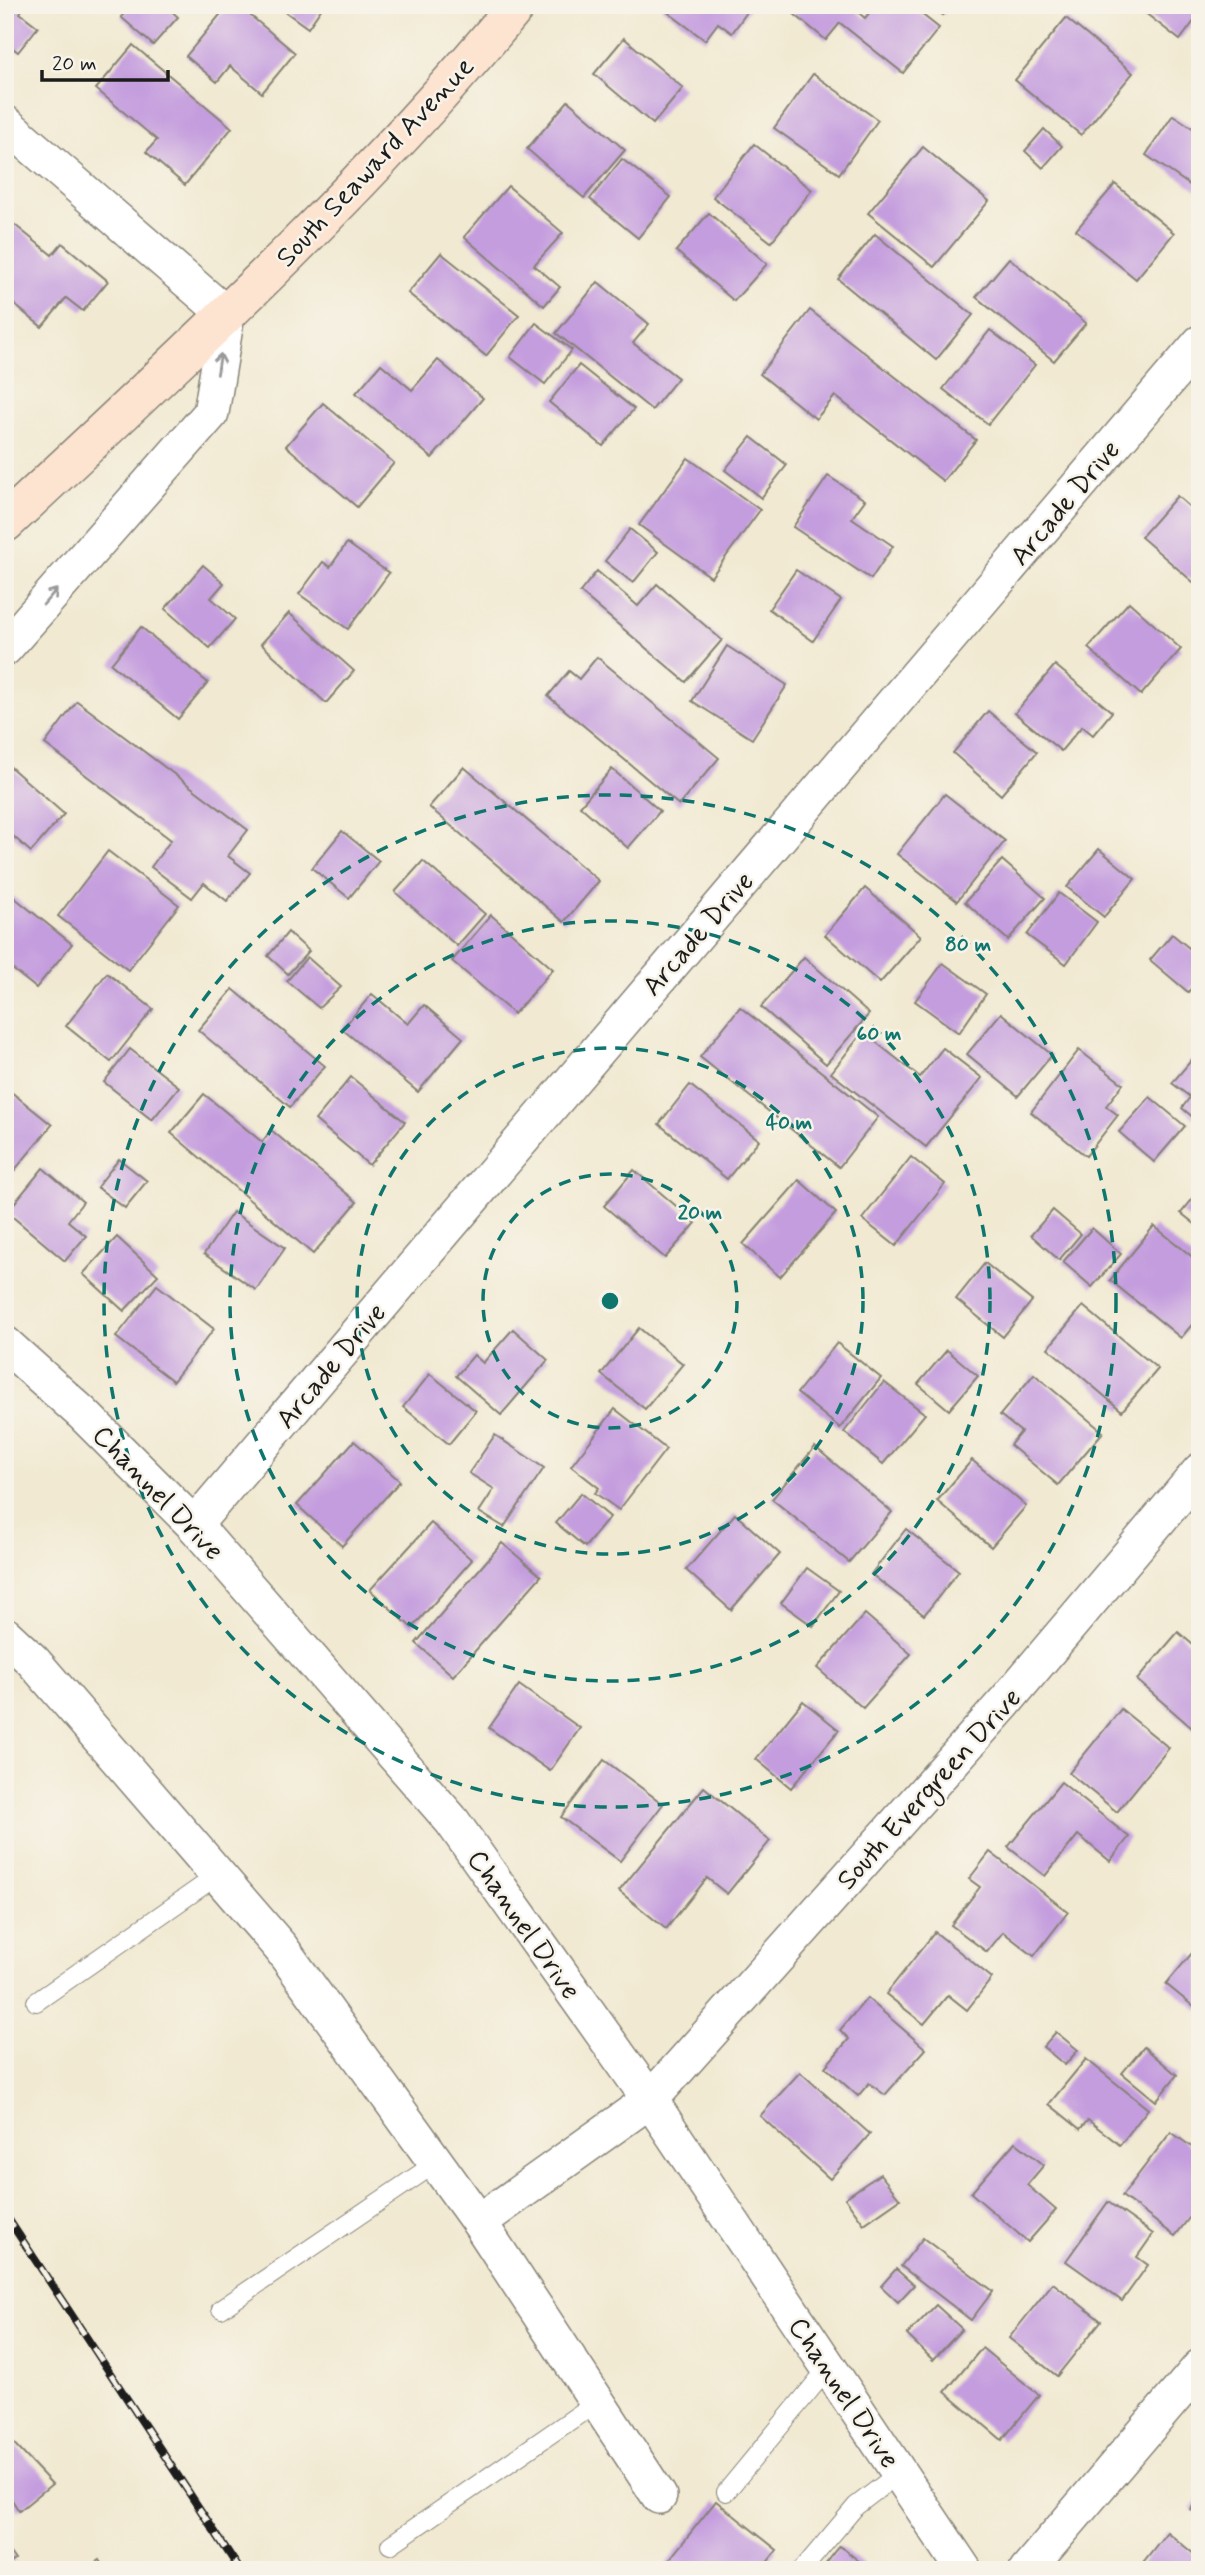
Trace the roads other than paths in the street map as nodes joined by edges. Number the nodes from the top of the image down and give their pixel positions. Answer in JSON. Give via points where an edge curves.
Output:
{"nodes":[{"id":1,"x":517,"y":5,"type":"edge"},
{"id":2,"x":5,"y":123,"type":"edge"},
{"id":3,"x":227,"y":314,"type":"junction"},
{"id":4,"x":1200,"y":343,"type":"edge"},
{"id":5,"x":5,"y":523,"type":"edge"},
{"id":6,"x":5,"y":648,"type":"edge"},
{"id":7,"x":5,"y":1344,"type":"edge"},
{"id":8,"x":1200,"y":1471,"type":"edge"},
{"id":9,"x":194,"y":1525,"type":"junction"},
{"id":10,"x":12,"y":1652,"type":"edge"},
{"id":11,"x":218,"y":1875,"type":"junction"},
{"id":12,"x":37,"y":2002,"type":"dead end"},
{"id":13,"x":650,"y":2100,"type":"junction"},
{"id":14,"x":436,"y":2163,"type":"junction"},
{"id":15,"x":479,"y":2222,"type":"junction"},
{"id":16,"x":221,"y":2309,"type":"dead end"},
{"id":17,"x":1200,"y":2367,"type":"edge"},
{"id":18,"x":828,"y":2368,"type":"junction"},
{"id":19,"x":597,"y":2402,"type":"junction"},
{"id":20,"x":899,"y":2473,"type":"junction"},
{"id":21,"x":726,"y":2492,"type":"dead end"},
{"id":22,"x":659,"y":2496,"type":"dead end"},
{"id":23,"x":390,"y":2545,"type":"dead end"},
{"id":24,"x":802,"y":2570,"type":"edge"},
{"id":25,"x":964,"y":2570,"type":"edge"},
{"id":26,"x":1027,"y":2570,"type":"edge"}],
"edges":[{"from":1,"to":3,"type":"main road","name":"South Seaward Avenue","via":[[440,94]]},
{"from":2,"to":3,"type":"street"},
{"from":3,"to":5,"type":"main road","name":"South Seaward Avenue"},
{"from":6,"to":3,"type":"street","one_way":true,"via":[[211,413]]},
{"from":4,"to":9,"type":"street","name":"Arcade Drive"},
{"from":7,"to":9,"type":"street","name":"Channel Drive"},
{"from":8,"to":13,"type":"street","name":"South Evergreen Drive","via":[[1005,1702]]},
{"from":9,"to":13,"type":"street","name":"Channel Drive","via":[[452,1821]]},
{"from":10,"to":11,"type":"street"},
{"from":11,"to":12,"type":"lane"},
{"from":11,"to":14,"type":"street","via":[[281,1948]]},
{"from":13,"to":15,"type":"street","name":"South Evergreen Drive"},
{"from":13,"to":18,"type":"street","name":"Channel Drive"},
{"from":14,"to":15,"type":"street"},
{"from":14,"to":16,"type":"lane"},
{"from":15,"to":19,"type":"street"},
{"from":17,"to":26,"type":"street"},
{"from":18,"to":20,"type":"street","name":"Channel Drive"},
{"from":18,"to":21,"type":"lane"},
{"from":19,"to":22,"type":"street"},
{"from":19,"to":23,"type":"lane"},
{"from":20,"to":24,"type":"lane","via":[[856,2506]]},
{"from":20,"to":25,"type":"street","name":"Channel Drive"}]}
